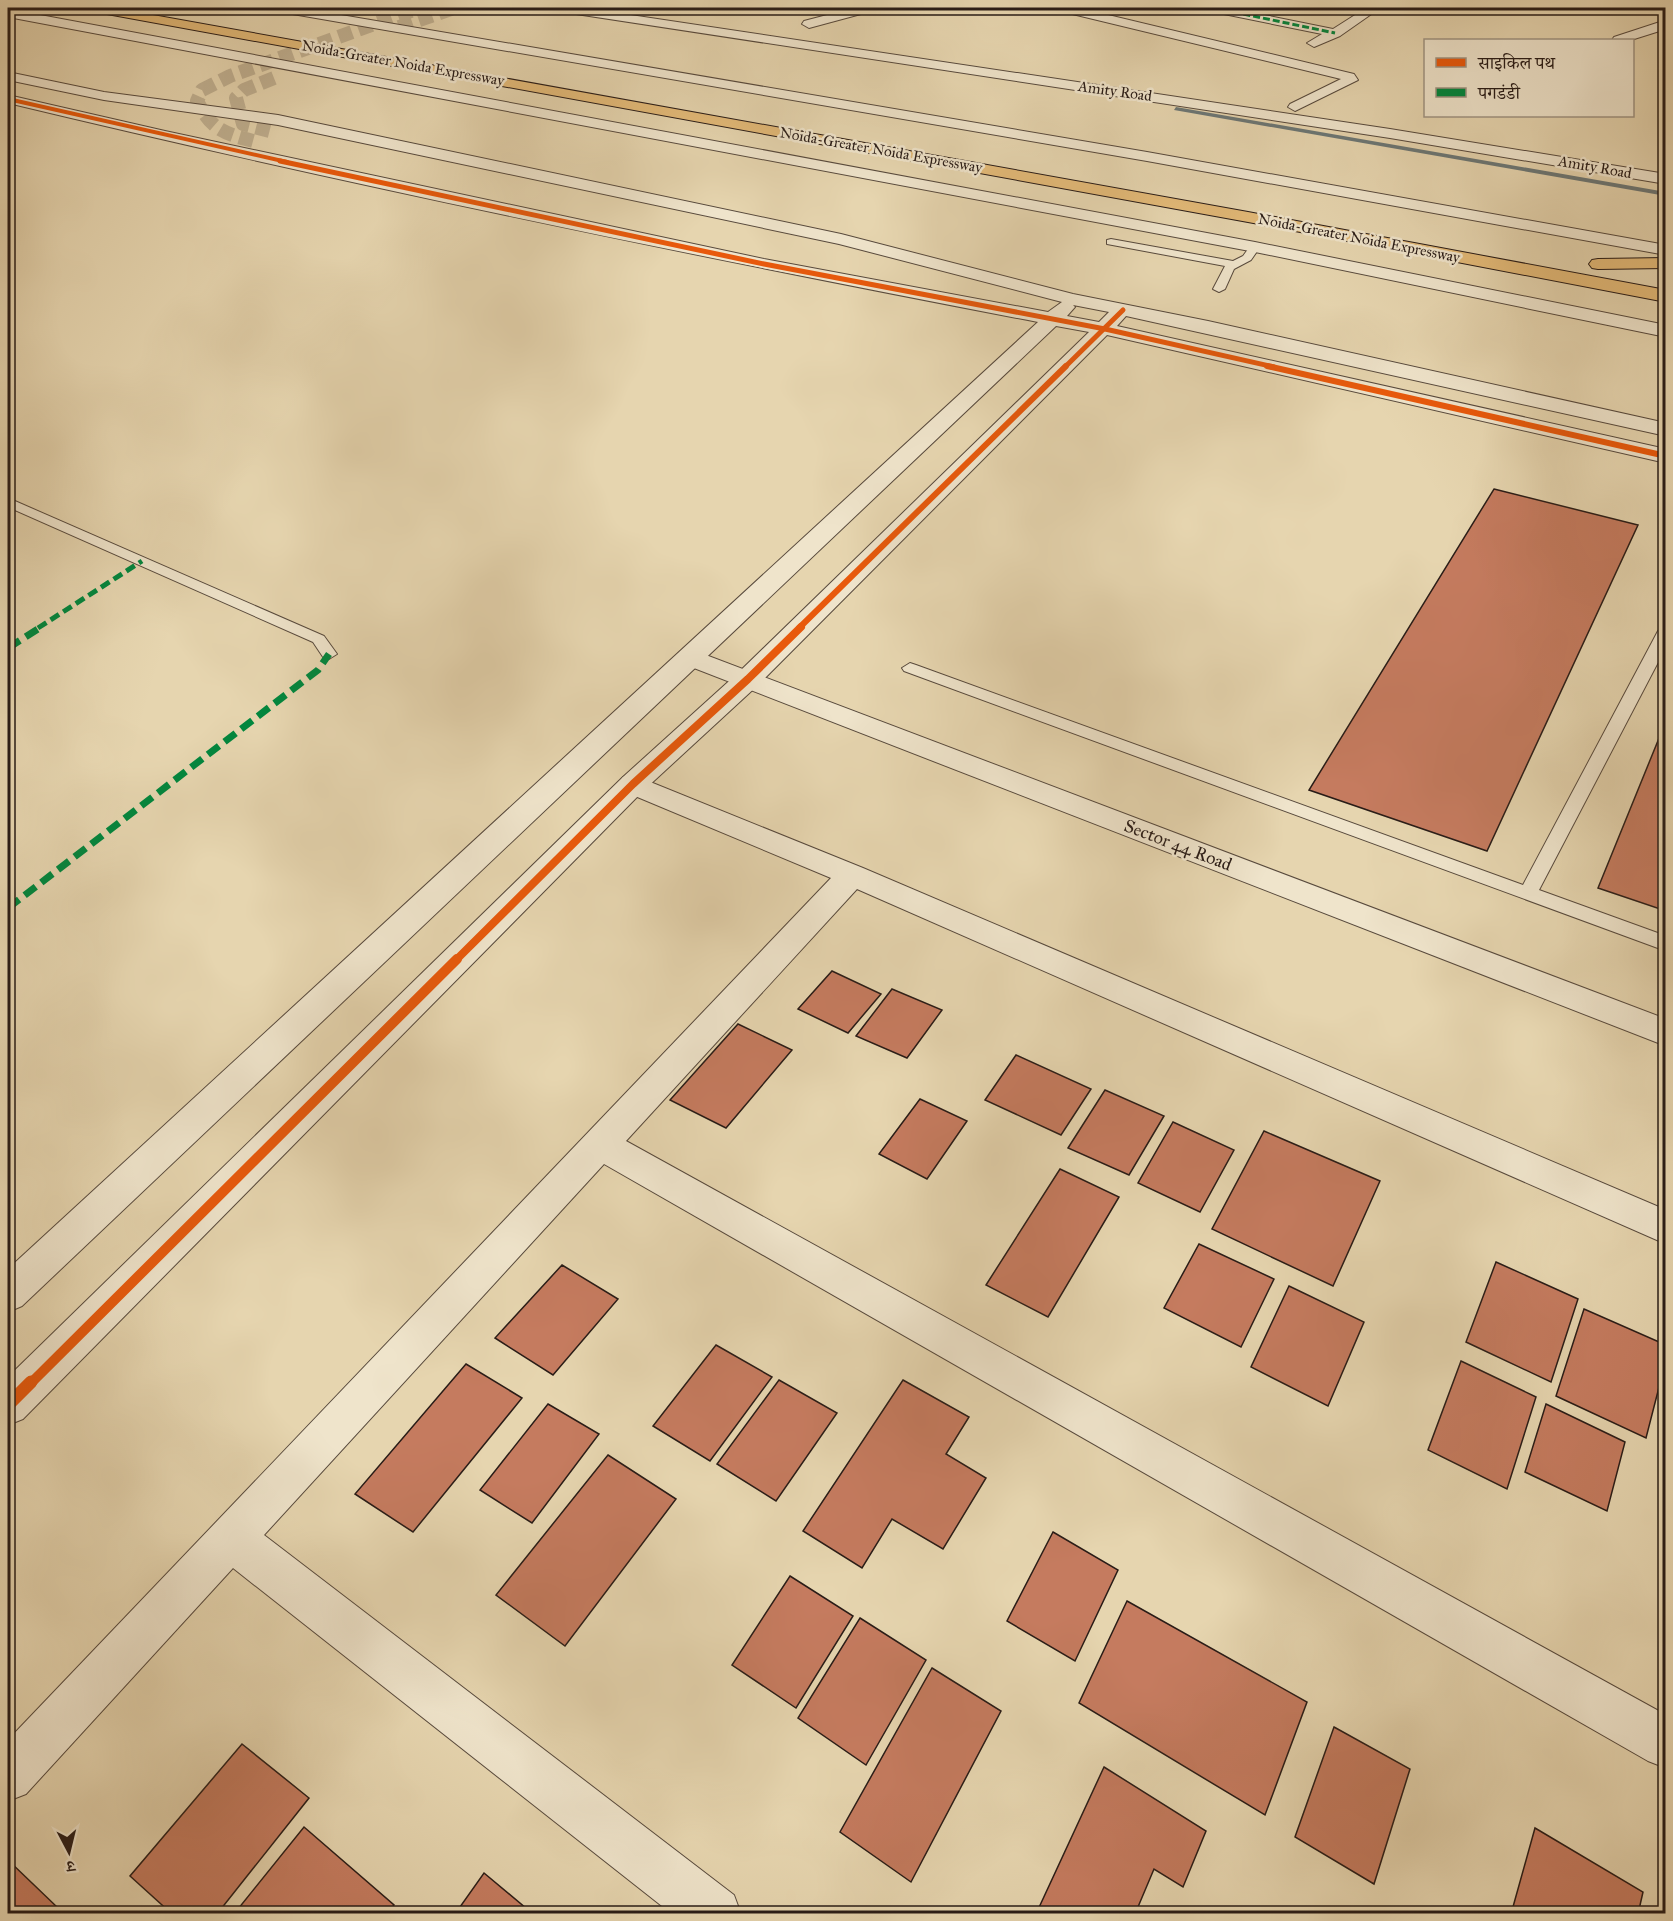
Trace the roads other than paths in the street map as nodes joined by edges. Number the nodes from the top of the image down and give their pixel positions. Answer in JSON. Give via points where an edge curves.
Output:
{"nodes":[{"id":1,"x":96,"y":8,"type":"edge"},
{"id":2,"x":176,"y":8,"type":"edge"},
{"id":3,"x":281,"y":8,"type":"edge"},
{"id":4,"x":563,"y":8,"type":"edge"},
{"id":5,"x":604,"y":8,"type":"edge"},
{"id":6,"x":867,"y":8,"type":"edge"},
{"id":7,"x":1065,"y":8,"type":"edge"},
{"id":8,"x":1214,"y":8,"type":"edge"},
{"id":9,"x":1374,"y":8,"type":"edge"},
{"id":10,"x":8,"y":13,"type":"edge"},
{"id":11,"x":1665,"y":24,"type":"edge"},
{"id":12,"x":802,"y":25,"type":"junction"},
{"id":13,"x":844,"y":29,"type":"dead end"},
{"id":14,"x":1335,"y":33,"type":"junction"},
{"id":15,"x":1622,"y":39,"type":"edge"},
{"id":16,"x":1279,"y":60,"type":"junction"},
{"id":17,"x":475,"y":61,"type":"dead end"},
{"id":18,"x":8,"y":76,"type":"edge"},
{"id":19,"x":1110,"y":84,"type":"junction"},
{"id":20,"x":1203,"y":90,"type":"dead end"},
{"id":21,"x":8,"y":99,"type":"edge"},
{"id":22,"x":1295,"y":107,"type":"junction"},
{"id":23,"x":276,"y":126,"type":"junction"},
{"id":24,"x":247,"y":135,"type":"junction"},
{"id":25,"x":209,"y":145,"type":"junction"},
{"id":26,"x":1665,"y":169,"type":"edge"},
{"id":27,"x":1665,"y":179,"type":"edge"},
{"id":28,"x":1111,"y":242,"type":"dead end"},
{"id":29,"x":1255,"y":247,"type":"junction"},
{"id":30,"x":1665,"y":250,"type":"edge"},
{"id":31,"x":1665,"y":263,"type":"edge"},
{"id":32,"x":1234,"y":264,"type":"junction"},
{"id":33,"x":1665,"y":278,"type":"edge"},
{"id":34,"x":856,"y":281,"type":"junction"},
{"id":35,"x":1219,"y":289,"type":"dead end"},
{"id":36,"x":1665,"y":296,"type":"edge"},
{"id":37,"x":1064,"y":309,"type":"junction"},
{"id":38,"x":1114,"y":319,"type":"junction"},
{"id":39,"x":1665,"y":331,"type":"edge"},
{"id":40,"x":1665,"y":430,"type":"edge"},
{"id":41,"x":1665,"y":456,"type":"edge"},
{"id":42,"x":8,"y":502,"type":"edge"},
{"id":43,"x":1665,"y":632,"type":"edge"},
{"id":44,"x":329,"y":654,"type":"dead end"},
{"id":45,"x":690,"y":657,"type":"junction"},
{"id":46,"x":910,"y":668,"type":"dead end"},
{"id":47,"x":748,"y":679,"type":"junction"},
{"id":48,"x":633,"y":784,"type":"junction"},
{"id":49,"x":852,"y":875,"type":"junction"},
{"id":50,"x":1528,"y":893,"type":"junction"},
{"id":51,"x":1665,"y":944,"type":"edge"},
{"id":52,"x":1665,"y":1033,"type":"edge"},
{"id":53,"x":600,"y":1144,"type":"junction"},
{"id":54,"x":1665,"y":1228,"type":"edge"},
{"id":55,"x":8,"y":1294,"type":"edge"},
{"id":56,"x":8,"y":1405,"type":"edge"},
{"id":57,"x":231,"y":1538,"type":"junction"},
{"id":58,"x":1665,"y":1743,"type":"edge"},
{"id":59,"x":8,"y":1776,"type":"edge"},
{"id":60,"x":715,"y":1914,"type":"edge"}],
"edges":[{"from":1,"to":36,"type":"highway","name":"Noida-Greater Noida Expressway","via":[[1224,212]]},
{"from":2,"to":17,"type":"highway","name":"Noida-Greater Noida Expressway"},
{"from":3,"to":30,"type":"street","via":[[1122,151]]},
{"from":4,"to":19,"type":"street","name":"Amity Road"},
{"from":5,"to":19,"type":"street"},
{"from":6,"to":12,"type":"street"},
{"from":7,"to":16,"type":"street"},
{"from":8,"to":14,"type":"street"},
{"from":9,"to":14,"type":"street"},
{"from":10,"to":29,"type":"street"},
{"from":11,"to":15,"type":"street"},
{"from":12,"to":13,"type":"street"},
{"from":12,"to":19,"type":"street","via":[[1078,74]]},
{"from":14,"to":16,"type":"street"},
{"from":16,"to":22,"type":"street","via":[[1342,74],[1351,80]]},
{"from":18,"to":23,"type":"street"},
{"from":19,"to":27,"type":"street","name":"Amity Road"},
{"from":20,"to":22,"type":"street","name":"Amity Road"},
{"from":21,"to":25,"type":"street"},
{"from":22,"to":26,"type":"street","name":"Amity Road"},
{"from":23,"to":24,"type":"street"},
{"from":23,"to":37,"type":"street","via":[[841,238]]},
{"from":24,"to":25,"type":"street"},
{"from":24,"to":34,"type":"street","via":[[795,258]]},
{"from":25,"to":34,"type":"street"},
{"from":28,"to":32,"type":"lane"},
{"from":29,"to":32,"type":"lane","via":[[1247,258]]},
{"from":29,"to":39,"type":"street"},
{"from":31,"to":33,"type":"highway","via":[[1593,263]]},
{"from":32,"to":35,"type":"lane"},
{"from":34,"to":37,"type":"street"},
{"from":37,"to":38,"type":"street"},
{"from":37,"to":45,"type":"street"},
{"from":38,"to":40,"type":"street","via":[[1220,329]]},
{"from":38,"to":41,"type":"street"},
{"from":38,"to":47,"type":"street"},
{"from":42,"to":44,"type":"lane","via":[[319,639]]},
{"from":43,"to":50,"type":"lane"},
{"from":45,"to":47,"type":"street","name":"Sector 44 Road"},
{"from":45,"to":55,"type":"street"},
{"from":46,"to":50,"type":"lane"},
{"from":47,"to":48,"type":"street"},
{"from":47,"to":52,"type":"street","name":"Sector 44 Road"},
{"from":48,"to":49,"type":"street"},
{"from":48,"to":56,"type":"street"},
{"from":49,"to":53,"type":"street"},
{"from":49,"to":54,"type":"street"},
{"from":50,"to":51,"type":"lane"},
{"from":53,"to":57,"type":"street"},
{"from":53,"to":58,"type":"street"},
{"from":57,"to":59,"type":"street"},
{"from":57,"to":60,"type":"street"}]}
